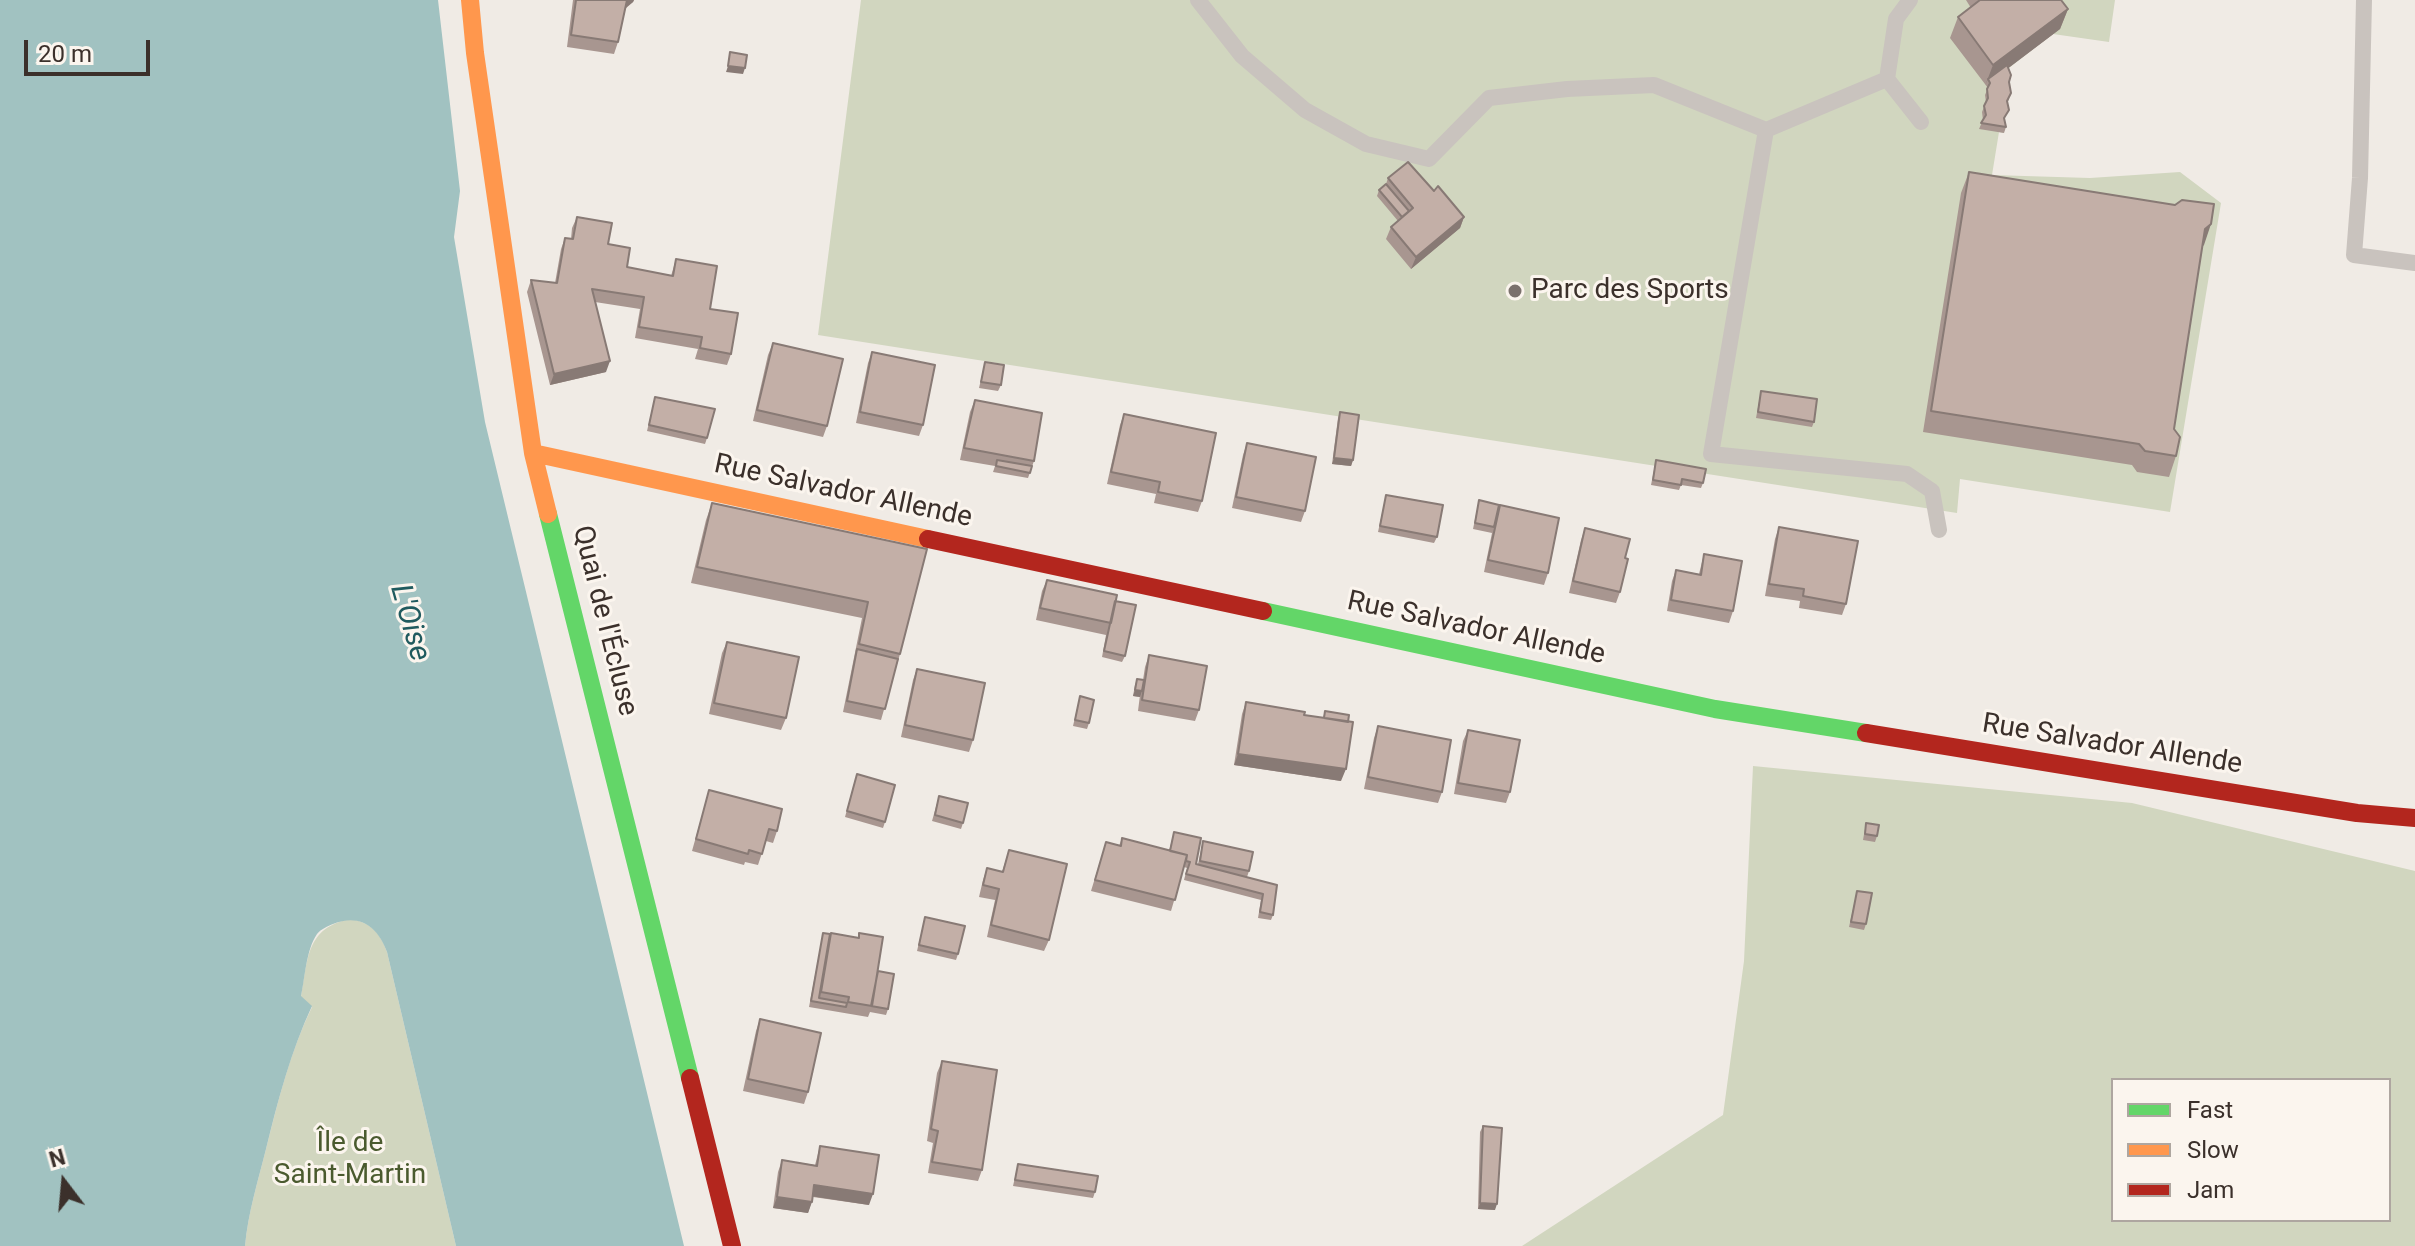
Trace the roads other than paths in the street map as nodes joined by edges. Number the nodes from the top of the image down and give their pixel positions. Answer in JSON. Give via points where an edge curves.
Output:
{"nodes":[{"id":1,"x":470,"y":0,"type":"edge"},
{"id":2,"x":1198,"y":0,"type":"edge"},
{"id":3,"x":1910,"y":0,"type":"edge"},
{"id":4,"x":2364,"y":0,"type":"edge"},
{"id":5,"x":1887,"y":79,"type":"junction"},
{"id":6,"x":1921,"y":122,"type":"dead end"},
{"id":7,"x":1766,"y":130,"type":"junction"},
{"id":8,"x":2415,"y":263,"type":"edge"},
{"id":9,"x":533,"y":453,"type":"junction"},
{"id":10,"x":1939,"y":530,"type":"dead end"},
{"id":11,"x":2415,"y":818,"type":"edge"},
{"id":12,"x":732,"y":1246,"type":"edge"}],
"edges":[{"from":1,"to":9,"type":"street","name":"Quai de l'Écluse"},
{"from":2,"to":7,"type":"lane","via":[[1242,56],[1305,110],[1366,144],[1429,159],[1489,98],[1567,89],[1654,85]]},
{"from":3,"to":5,"type":"lane","via":[[1896,19]]},
{"from":4,"to":8,"type":"lane","via":[[2354,255]]},
{"from":5,"to":6,"type":"lane"},
{"from":5,"to":7,"type":"lane"},
{"from":7,"to":10,"type":"lane","via":[[1711,454],[1907,474],[1932,491]]},
{"from":9,"to":11,"type":"street","name":"Rue Salvador Allende","via":[[1715,709]]},
{"from":9,"to":12,"type":"street","name":"Quai de l'Écluse"}]}
